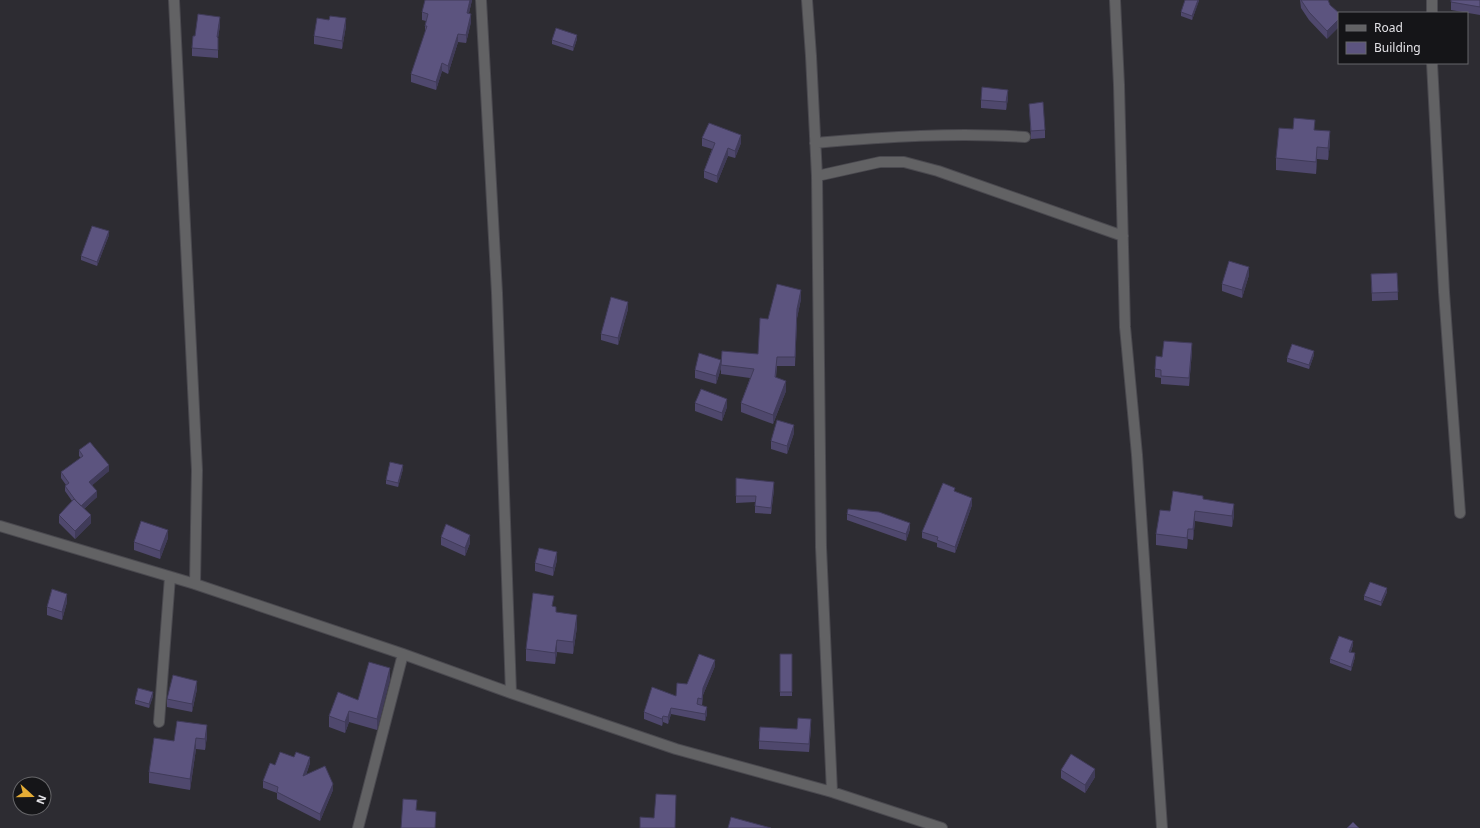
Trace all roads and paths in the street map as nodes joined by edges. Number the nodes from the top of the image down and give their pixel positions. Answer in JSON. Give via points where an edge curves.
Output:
{"nodes":[{"id":1,"x":174,"y":0,"type":"edge"},
{"id":2,"x":481,"y":0,"type":"edge"},
{"id":3,"x":807,"y":0,"type":"edge"},
{"id":4,"x":1115,"y":0,"type":"edge"},
{"id":5,"x":1432,"y":0,"type":"edge"},
{"id":6,"x":1432,"y":12,"type":"edge"},
{"id":7,"x":1432,"y":64,"type":"edge"},
{"id":8,"x":1026,"y":137,"type":"dead end"},
{"id":9,"x":816,"y":143,"type":"junction"},
{"id":10,"x":817,"y":176,"type":"junction"},
{"id":11,"x":1123,"y":236,"type":"junction"},
{"id":12,"x":1460,"y":513,"type":"dead end"},
{"id":13,"x":0,"y":526,"type":"edge"},
{"id":14,"x":170,"y":577,"type":"junction"},
{"id":15,"x":196,"y":584,"type":"junction"},
{"id":16,"x":403,"y":654,"type":"junction"},
{"id":17,"x":511,"y":693,"type":"junction"},
{"id":18,"x":159,"y":722,"type":"dead end"},
{"id":19,"x":832,"y":792,"type":"junction"},
{"id":20,"x":358,"y":828,"type":"edge"},
{"id":21,"x":942,"y":828,"type":"edge"},
{"id":22,"x":1162,"y":828,"type":"edge"}],
"edges":[{"from":1,"to":15,"type":"street","via":[[197,470]]},
{"from":2,"to":17,"type":"street","via":[[497,293]]},
{"from":3,"to":9,"type":"street"},
{"from":4,"to":11,"type":"street"},
{"from":5,"to":6,"type":"street"},
{"from":7,"to":12,"type":"street"},
{"from":8,"to":9,"type":"street","via":[[991,135]]},
{"from":9,"to":10,"type":"street"},
{"from":10,"to":11,"type":"street","via":[[880,162],[904,162],[938,170]]},
{"from":10,"to":19,"type":"street","via":[[821,548]]},
{"from":11,"to":22,"type":"street","via":[[1125,327],[1137,455]]},
{"from":13,"to":14,"type":"street"},
{"from":14,"to":15,"type":"street"},
{"from":14,"to":18,"type":"street"},
{"from":15,"to":16,"type":"street"},
{"from":16,"to":17,"type":"street"},
{"from":16,"to":20,"type":"street"},
{"from":17,"to":19,"type":"street","via":[[676,749]]},
{"from":19,"to":21,"type":"street"}]}
